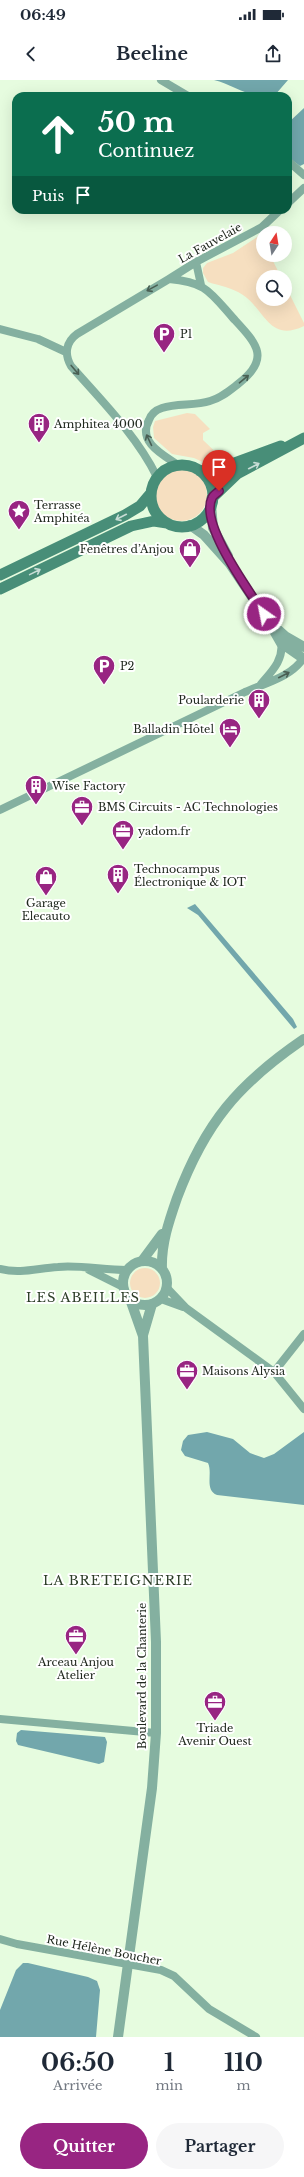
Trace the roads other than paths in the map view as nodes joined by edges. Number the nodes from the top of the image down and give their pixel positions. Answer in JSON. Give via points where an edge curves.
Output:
{"nodes":[{"id":1,"x":161,"y":80,"type":"edge"},
{"id":2,"x":181,"y":92,"type":"edge"},
{"id":3,"x":292,"y":164,"type":"edge"},
{"id":4,"x":304,"y":175,"type":"edge"},
{"id":5,"x":304,"y":188,"type":"edge"},
{"id":6,"x":292,"y":199,"type":"edge"},
{"id":7,"x":276,"y":214,"type":"edge"},
{"id":8,"x":196,"y":262,"type":"junction"},
{"id":9,"x":169,"y":280,"type":"junction"},
{"id":10,"x":201,"y":285,"type":"junction"},
{"id":11,"x":0,"y":329,"type":"edge"},
{"id":12,"x":66,"y":352,"type":"junction"},
{"id":13,"x":300,"y":440,"type":"edge"},
{"id":14,"x":178,"y":465,"type":"junction"},
{"id":15,"x":200,"y":471,"type":"junction"},
{"id":16,"x":157,"y":477,"type":"junction"},
{"id":17,"x":151,"y":493,"type":"junction"},
{"id":18,"x":211,"y":501,"type":"junction"},
{"id":19,"x":168,"y":523,"type":"junction"},
{"id":20,"x":190,"y":525,"type":"junction"},
{"id":21,"x":230,"y":564,"type":"junction"},
{"id":22,"x":0,"y":575,"type":"edge"},
{"id":23,"x":0,"y":589,"type":"edge"},
{"id":24,"x":269,"y":622,"type":"junction"},
{"id":25,"x":281,"y":643,"type":"junction"},
{"id":26,"x":304,"y":647,"type":"edge"},
{"id":27,"x":304,"y":658,"type":"edge"},
{"id":28,"x":260,"y":685,"type":"junction"},
{"id":29,"x":0,"y":810,"type":"edge"},
{"id":30,"x":304,"y":1039,"type":"edge"},
{"id":31,"x":168,"y":1223,"type":"junction"},
{"id":32,"x":142,"y":1261,"type":"junction"},
{"id":33,"x":0,"y":1269,"type":"edge"},
{"id":34,"x":87,"y":1269,"type":"junction"},
{"id":35,"x":162,"y":1269,"type":"junction"},
{"id":36,"x":126,"y":1270,"type":"junction"},
{"id":37,"x":123,"y":1287,"type":"junction"},
{"id":38,"x":167,"y":1288,"type":"junction"},
{"id":39,"x":130,"y":1299,"type":"junction"},
{"id":40,"x":161,"y":1299,"type":"junction"},
{"id":41,"x":152,"y":1304,"type":"junction"},
{"id":42,"x":186,"y":1308,"type":"junction"},
{"id":43,"x":304,"y":1334,"type":"edge"},
{"id":44,"x":143,"y":1336,"type":"junction"},
{"id":45,"x":274,"y":1372,"type":"junction"},
{"id":46,"x":304,"y":1409,"type":"edge"},
{"id":47,"x":0,"y":1719,"type":"edge"},
{"id":48,"x":156,"y":1732,"type":"junction"},
{"id":49,"x":0,"y":1939,"type":"edge"},
{"id":50,"x":129,"y":1966,"type":"junction"},
{"id":51,"x":118,"y":2037,"type":"edge"},
{"id":52,"x":256,"y":2037,"type":"edge"}],
"edges":[{"from":1,"to":2,"type":"street"},
{"from":3,"to":4,"type":"street"},
{"from":5,"to":6,"type":"street"},
{"from":7,"to":8,"type":"street","name":"La Fauvelaie","via":[[262,227]]},
{"from":8,"to":9,"type":"street","name":"La Fauvelaie"},
{"from":8,"to":10,"type":"street"},
{"from":9,"to":10,"type":"street"},
{"from":9,"to":12,"type":"street","name":"La Fauvelaie","one_way":true,"via":[[77,334],[70,340]]},
{"from":14,"to":10,"type":"street","one_way":true,"via":[[149,443],[146,428],[150,418],[162,408],[208,402],[221,397],[253,372],[258,356],[253,340]]},
{"from":11,"to":12,"type":"street","via":[[38,339]]},
{"from":12,"to":16,"type":"street","one_way":true,"via":[[72,366],[128,433],[151,464]]},
{"from":13,"to":15,"type":"main road","via":[[221,468]]},
{"from":18,"to":13,"type":"main road","one_way":true,"via":[[237,474]]},
{"from":14,"to":15,"type":"main road"},
{"from":14,"to":16,"type":"main road","via":[[166,469]]},
{"from":15,"to":18,"type":"main road","via":[[209,483]]},
{"from":16,"to":17,"type":"main road"},
{"from":17,"to":19,"type":"main road","via":[[154,509]]},
{"from":17,"to":22,"type":"main road","one_way":true,"via":[[140,506],[125,515]]},
{"from":18,"to":20,"type":"main road","via":[[203,517]]},
{"from":18,"to":21,"type":"street","via":[[213,528]]},
{"from":19,"to":20,"type":"main road"},
{"from":23,"to":19,"type":"main road","one_way":true,"via":[[131,526],[154,521]]},
{"from":20,"to":21,"type":"street","via":[[204,535]]},
{"from":21,"to":24,"type":"street"},
{"from":24,"to":25,"type":"street"},
{"from":24,"to":26,"type":"street","via":[[285,636]]},
{"from":25,"to":27,"type":"street"},
{"from":25,"to":28,"type":"street","via":[[282,651],[276,667]]},
{"from":28,"to":27,"type":"street","one_way":true,"via":[[284,676]]},
{"from":28,"to":29,"type":"street"},
{"from":30,"to":31,"type":"street","via":[[254,1076],[215,1120],[194,1157]]},
{"from":31,"to":32,"type":"street","via":[[156,1245]]},
{"from":31,"to":35,"type":"street","via":[[161,1254]]},
{"from":32,"to":35,"type":"street","via":[[156,1264]]},
{"from":32,"to":36,"type":"street"},
{"from":33,"to":34,"type":"street","via":[[29,1272],[58,1267]]},
{"from":34,"to":36,"type":"street"},
{"from":34,"to":37,"type":"street"},
{"from":35,"to":38,"type":"street","via":[[166,1275]]},
{"from":36,"to":37,"type":"street"},
{"from":37,"to":39,"type":"street"},
{"from":38,"to":40,"type":"street"},
{"from":38,"to":42,"type":"street"},
{"from":39,"to":41,"type":"street","via":[[144,1306]]},
{"from":39,"to":44,"type":"street","name":"Boulevard de la Chanterie"},
{"from":40,"to":41,"type":"street"},
{"from":40,"to":42,"type":"street"},
{"from":41,"to":44,"type":"street","name":"Boulevard de la Chanterie"},
{"from":42,"to":45,"type":"street"},
{"from":43,"to":45,"type":"street"},
{"from":44,"to":48,"type":"street","name":"Boulevard de la Chanterie","via":[[156,1642]]},
{"from":45,"to":46,"type":"street"},
{"from":47,"to":48,"type":"street"},
{"from":48,"to":50,"type":"street","name":"Boulevard de la Chanterie","via":[[152,1788]]},
{"from":49,"to":50,"type":"street","name":"Rue Hélène Boucher"},
{"from":50,"to":51,"type":"street","name":"Boulevard de la Chanterie"},
{"from":50,"to":52,"type":"street","name":"Rue Hélène Boucher","via":[[161,1970],[174,1976],[209,2009]]}]}
